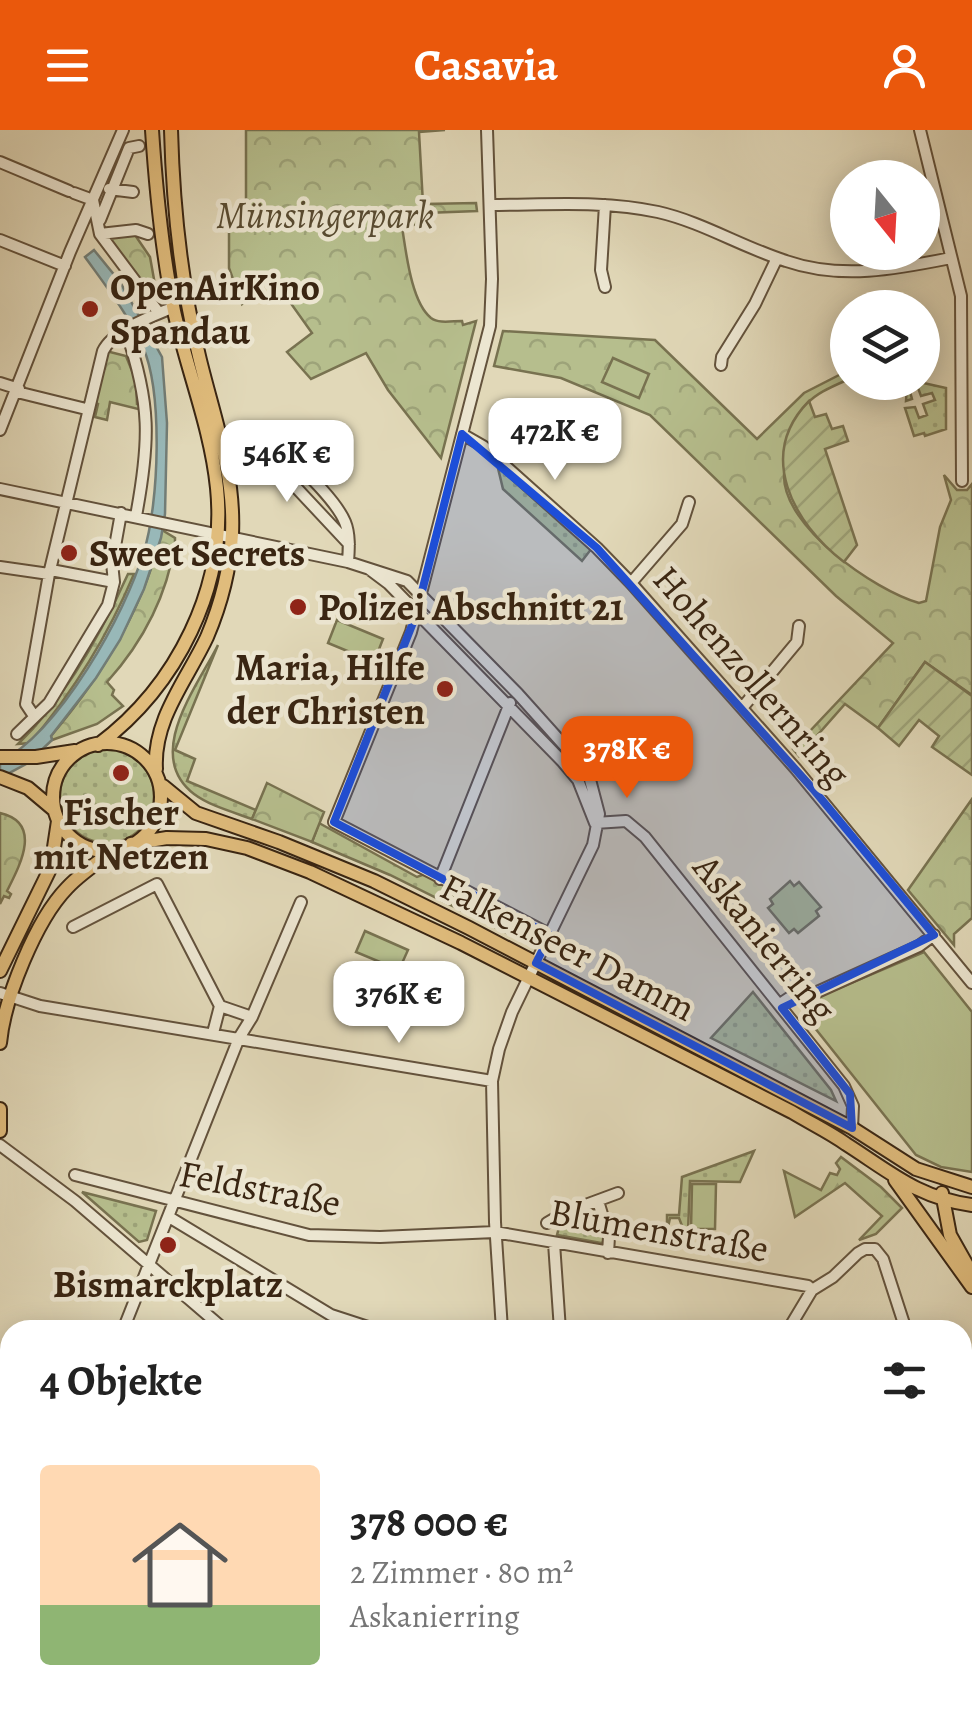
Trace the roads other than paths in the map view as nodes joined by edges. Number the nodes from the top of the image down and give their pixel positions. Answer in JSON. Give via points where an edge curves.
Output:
{"nodes":[{"id":1,"x":124,"y":130,"type":"edge"},
{"id":2,"x":152,"y":130,"type":"edge"},
{"id":3,"x":171,"y":130,"type":"edge"},
{"id":4,"x":487,"y":130,"type":"edge"},
{"id":5,"x":920,"y":130,"type":"edge"},
{"id":6,"x":139,"y":146,"type":"dead end"},
{"id":7,"x":0,"y":162,"type":"edge"},
{"id":8,"x":99,"y":186,"type":"junction"},
{"id":9,"x":112,"y":190,"type":"junction"},
{"id":10,"x":136,"y":191,"type":"dead end"},
{"id":11,"x":93,"y":200,"type":"junction"},
{"id":12,"x":490,"y":205,"type":"junction"},
{"id":13,"x":604,"y":205,"type":"junction"},
{"id":14,"x":82,"y":224,"type":"junction"},
{"id":15,"x":99,"y":228,"type":"junction"},
{"id":16,"x":148,"y":234,"type":"dead end"},
{"id":17,"x":4,"y":241,"type":"edge"},
{"id":18,"x":777,"y":258,"type":"junction"},
{"id":19,"x":951,"y":258,"type":"junction"},
{"id":20,"x":64,"y":266,"type":"junction"},
{"id":21,"x":605,"y":287,"type":"dead end"},
{"id":22,"x":967,"y":303,"type":"edge"},
{"id":23,"x":174,"y":307,"type":"junction"},
{"id":24,"x":159,"y":313,"type":"junction"},
{"id":25,"x":128,"y":330,"type":"junction"},
{"id":26,"x":722,"y":366,"type":"dead end"},
{"id":27,"x":0,"y":383,"type":"edge"},
{"id":28,"x":18,"y":391,"type":"junction"},
{"id":29,"x":86,"y":409,"type":"junction"},
{"id":30,"x":0,"y":430,"type":"edge"},
{"id":31,"x":462,"y":434,"type":"junction"},
{"id":32,"x":962,"y":480,"type":"dead end"},
{"id":33,"x":0,"y":490,"type":"edge"},
{"id":34,"x":690,"y":502,"type":"dead end"},
{"id":35,"x":66,"y":503,"type":"junction"},
{"id":36,"x":121,"y":513,"type":"junction"},
{"id":37,"x":136,"y":516,"type":"junction"},
{"id":38,"x":217,"y":536,"type":"junction"},
{"id":39,"x":232,"y":539,"type":"junction"},
{"id":40,"x":349,"y":544,"type":"junction"},
{"id":41,"x":348,"y":562,"type":"junction"},
{"id":42,"x":365,"y":566,"type":"junction"},
{"id":43,"x":0,"y":567,"type":"edge"},
{"id":44,"x":50,"y":572,"type":"junction"},
{"id":45,"x":114,"y":582,"type":"junction"},
{"id":46,"x":630,"y":583,"type":"junction"},
{"id":47,"x":421,"y":593,"type":"junction"},
{"id":48,"x":416,"y":612,"type":"junction"},
{"id":49,"x":799,"y":626,"type":"dead end"},
{"id":50,"x":518,"y":694,"type":"junction"},
{"id":51,"x":509,"y":704,"type":"junction"},
{"id":52,"x":742,"y":708,"type":"junction"},
{"id":53,"x":34,"y":716,"type":"junction"},
{"id":54,"x":17,"y":734,"type":"dead end"},
{"id":55,"x":98,"y":744,"type":"junction"},
{"id":56,"x":83,"y":750,"type":"junction"},
{"id":57,"x":4,"y":758,"type":"edge"},
{"id":58,"x":156,"y":769,"type":"junction"},
{"id":59,"x":583,"y":776,"type":"junction"},
{"id":60,"x":0,"y":778,"type":"edge"},
{"id":61,"x":163,"y":786,"type":"junction"},
{"id":62,"x":56,"y":815,"type":"junction"},
{"id":63,"x":595,"y":823,"type":"junction"},
{"id":64,"x":124,"y":846,"type":"junction"},
{"id":65,"x":440,"y":879,"type":"junction"},
{"id":66,"x":301,"y":902,"type":"dead end"},
{"id":67,"x":73,"y":927,"type":"dead end"},
{"id":68,"x":550,"y":935,"type":"junction"},
{"id":69,"x":934,"y":935,"type":"junction"},
{"id":70,"x":536,"y":963,"type":"junction"},
{"id":71,"x":0,"y":971,"type":"edge"},
{"id":72,"x":529,"y":978,"type":"junction"},
{"id":73,"x":972,"y":982,"type":"edge"},
{"id":74,"x":5,"y":995,"type":"edge"},
{"id":75,"x":780,"y":1004,"type":"junction"},
{"id":76,"x":220,"y":1006,"type":"junction"},
{"id":77,"x":252,"y":1018,"type":"junction"},
{"id":78,"x":213,"y":1034,"type":"junction"},
{"id":79,"x":239,"y":1038,"type":"junction"},
{"id":80,"x":0,"y":1042,"type":"edge"},
{"id":81,"x":492,"y":1081,"type":"junction"},
{"id":82,"x":0,"y":1109,"type":"edge"},
{"id":83,"x":852,"y":1128,"type":"junction"},
{"id":84,"x":0,"y":1131,"type":"edge"},
{"id":85,"x":846,"y":1143,"type":"junction"},
{"id":86,"x":0,"y":1144,"type":"edge"},
{"id":87,"x":75,"y":1175,"type":"dead end"},
{"id":88,"x":939,"y":1178,"type":"junction"},
{"id":89,"x":895,"y":1180,"type":"junction"},
{"id":90,"x":971,"y":1187,"type":"edge"},
{"id":91,"x":618,"y":1194,"type":"dead end"},
{"id":92,"x":936,"y":1198,"type":"junction"},
{"id":93,"x":175,"y":1201,"type":"junction"},
{"id":94,"x":598,"y":1201,"type":"junction"},
{"id":95,"x":970,"y":1205,"type":"edge"},
{"id":96,"x":169,"y":1217,"type":"junction"},
{"id":97,"x":547,"y":1223,"type":"dead end"},
{"id":98,"x":930,"y":1224,"type":"junction"},
{"id":99,"x":495,"y":1232,"type":"junction"},
{"id":100,"x":554,"y":1243,"type":"junction"},
{"id":101,"x":608,"y":1253,"type":"junction"},
{"id":102,"x":149,"y":1265,"type":"junction"},
{"id":103,"x":972,"y":1274,"type":"edge"},
{"id":104,"x":972,"y":1287,"type":"edge"},
{"id":105,"x":812,"y":1290,"type":"junction"},
{"id":106,"x":127,"y":1320,"type":"edge"},
{"id":107,"x":213,"y":1320,"type":"edge"},
{"id":108,"x":348,"y":1320,"type":"edge"},
{"id":109,"x":501,"y":1320,"type":"edge"},
{"id":110,"x":559,"y":1320,"type":"edge"},
{"id":111,"x":794,"y":1320,"type":"edge"},
{"id":112,"x":903,"y":1320,"type":"edge"}],
"edges":[{"from":1,"to":8,"type":"street"},
{"from":2,"to":23,"type":"main road"},
{"from":3,"to":39,"type":"main road","via":[[185,284],[222,437]]},
{"from":4,"to":12,"type":"street"},
{"from":5,"to":19,"type":"street"},
{"from":6,"to":9,"type":"street","via":[[129,148]]},
{"from":7,"to":11,"type":"street"},
{"from":8,"to":9,"type":"street"},
{"from":8,"to":11,"type":"street"},
{"from":9,"to":10,"type":"street"},
{"from":9,"to":15,"type":"street"},
{"from":11,"to":14,"type":"street"},
{"from":11,"to":15,"type":"street"},
{"from":12,"to":13,"type":"street"},
{"from":12,"to":31,"type":"street","via":[[490,326]]},
{"from":13,"to":18,"type":"street","via":[[678,217]]},
{"from":13,"to":21,"type":"street"},
{"from":14,"to":15,"type":"street"},
{"from":14,"to":20,"type":"street"},
{"from":15,"to":16,"type":"street"},
{"from":15,"to":24,"type":"street"},
{"from":17,"to":20,"type":"street"},
{"from":18,"to":19,"type":"street","via":[[850,272]]},
{"from":18,"to":26,"type":"street"},
{"from":19,"to":22,"type":"street"},
{"from":20,"to":28,"type":"street"},
{"from":22,"to":32,"type":"street"},
{"from":23,"to":24,"type":"street"},
{"from":23,"to":38,"type":"main road","via":[[213,468]]},
{"from":24,"to":25,"type":"street"},
{"from":25,"to":29,"type":"street","via":[[106,344]]},
{"from":25,"to":37,"type":"street","via":[[146,394],[145,470]]},
{"from":27,"to":28,"type":"street"},
{"from":28,"to":29,"type":"street"},
{"from":28,"to":30,"type":"street"},
{"from":29,"to":35,"type":"street"},
{"from":31,"to":46,"type":"street","name":"Hohenzollernring"},
{"from":31,"to":47,"type":"street"},
{"from":33,"to":35,"type":"street"},
{"from":34,"to":46,"type":"street","via":[[682,524]]},
{"from":35,"to":36,"type":"street"},
{"from":35,"to":44,"type":"street"},
{"from":36,"to":37,"type":"street"},
{"from":36,"to":45,"type":"street"},
{"from":37,"to":38,"type":"street"},
{"from":38,"to":39,"type":"street"},
{"from":38,"to":55,"type":"main road","via":[[205,599],[180,652],[146,702]]},
{"from":39,"to":41,"type":"street"},
{"from":39,"to":58,"type":"main road","via":[[220,604],[158,733]]},
{"from":40,"to":40,"type":"street","via":[[337,508],[264,431],[255,432],[260,449]]},
{"from":40,"to":41,"type":"street"},
{"from":41,"to":42,"type":"street"},
{"from":42,"to":47,"type":"street"},
{"from":42,"to":48,"type":"street"},
{"from":43,"to":44,"type":"street"},
{"from":44,"to":45,"type":"street"},
{"from":44,"to":53,"type":"street","via":[[26,704]]},
{"from":45,"to":53,"type":"street","via":[[80,656]]},
{"from":46,"to":52,"type":"street","name":"Hohenzollernring"},
{"from":47,"to":48,"type":"street"},
{"from":47,"to":50,"type":"street"},
{"from":48,"to":51,"type":"street"},
{"from":48,"to":65,"type":"street","via":[[334,819]]},
{"from":49,"to":52,"type":"street","via":[[796,642]]},
{"from":50,"to":51,"type":"street"},
{"from":50,"to":59,"type":"street"},
{"from":51,"to":59,"type":"street"},
{"from":51,"to":65,"type":"street"},
{"from":52,"to":69,"type":"street","name":"Hohenzollernring"},
{"from":53,"to":54,"type":"street"},
{"from":55,"to":56,"type":"main road"},
{"from":55,"to":58,"type":"main road","via":[[124,744]]},
{"from":56,"to":57,"type":"main road"},
{"from":56,"to":62,"type":"main road","via":[[57,774]]},
{"from":58,"to":61,"type":"main road"},
{"from":59,"to":63,"type":"street","via":[[597,799]]},
{"from":60,"to":62,"type":"main road","via":[[28,788]]},
{"from":61,"to":64,"type":"main road","via":[[158,818]]},
{"from":61,"to":70,"type":"main road","name":"Falkenseer Damm","via":[[196,813],[374,881]]},
{"from":62,"to":64,"type":"main road","via":[[82,845]]},
{"from":62,"to":71,"type":"main road","via":[[51,867]]},
{"from":63,"to":68,"type":"street","via":[[586,864]]},
{"from":63,"to":75,"type":"street","name":"Askanierring","via":[[626,821],[645,836]]},
{"from":64,"to":72,"type":"main road","name":"Falkenseer Damm","via":[[190,838],[247,848],[368,897]]},
{"from":64,"to":74,"type":"main road","via":[[60,896]]},
{"from":65,"to":68,"type":"street"},
{"from":66,"to":77,"type":"street"},
{"from":67,"to":76,"type":"street","via":[[156,884]]},
{"from":68,"to":70,"type":"street"},
{"from":69,"to":73,"type":"street","name":"Hohenzollernring"},
{"from":69,"to":75,"type":"street"},
{"from":70,"to":72,"type":"street"},
{"from":70,"to":83,"type":"main road","name":"Falkenseer Damm"},
{"from":72,"to":81,"type":"street","via":[[507,1024]]},
{"from":72,"to":85,"type":"main road","name":"Falkenseer Damm"},
{"from":74,"to":78,"type":"street"},
{"from":74,"to":80,"type":"main road"},
{"from":75,"to":83,"type":"street","name":"Askanierring","via":[[850,1094]]},
{"from":76,"to":77,"type":"street"},
{"from":76,"to":78,"type":"street"},
{"from":77,"to":79,"type":"street"},
{"from":78,"to":79,"type":"street"},
{"from":79,"to":81,"type":"street"},
{"from":79,"to":93,"type":"street"},
{"from":81,"to":99,"type":"street"},
{"from":82,"to":84,"type":"main road"},
{"from":83,"to":85,"type":"main road"},
{"from":83,"to":88,"type":"main road","name":"Falkenseer Damm"},
{"from":85,"to":89,"type":"main road","name":"Falkenseer Damm"},
{"from":86,"to":102,"type":"street"},
{"from":87,"to":93,"type":"street","name":"Feldstraße"},
{"from":88,"to":90,"type":"main road","name":"Falkenseer Damm"},
{"from":88,"to":92,"type":"main road"},
{"from":89,"to":92,"type":"main road"},
{"from":89,"to":98,"type":"main road"},
{"from":90,"to":95,"type":"main road"},
{"from":91,"to":94,"type":"street"},
{"from":92,"to":95,"type":"main road"},
{"from":92,"to":98,"type":"main road"},
{"from":92,"to":103,"type":"main road"},
{"from":93,"to":96,"type":"street"},
{"from":93,"to":99,"type":"street","name":"Feldstraße","via":[[314,1235]]},
{"from":94,"to":97,"type":"street"},
{"from":94,"to":101,"type":"street"},
{"from":96,"to":102,"type":"street"},
{"from":96,"to":108,"type":"street"},
{"from":98,"to":104,"type":"main road"},
{"from":99,"to":100,"type":"street","name":"Blumenstraße"},
{"from":99,"to":109,"type":"street"},
{"from":100,"to":101,"type":"street","name":"Blumenstraße"},
{"from":100,"to":110,"type":"street"},
{"from":101,"to":105,"type":"street","name":"Blumenstraße"},
{"from":102,"to":106,"type":"street"},
{"from":102,"to":107,"type":"street"},
{"from":105,"to":111,"type":"street"},
{"from":105,"to":112,"type":"street","via":[[873,1248],[883,1259]]}]}
